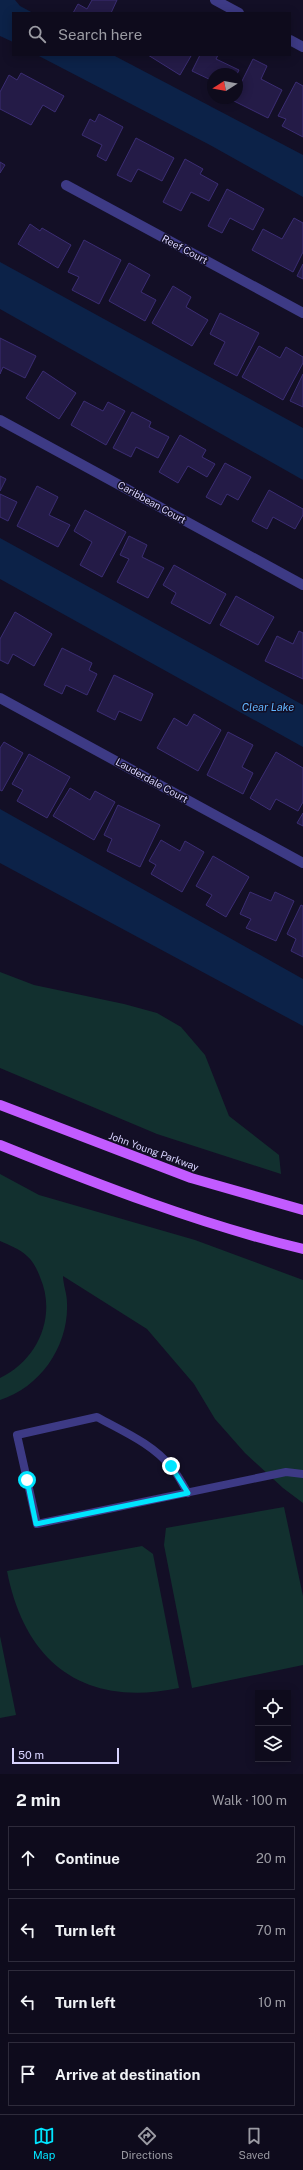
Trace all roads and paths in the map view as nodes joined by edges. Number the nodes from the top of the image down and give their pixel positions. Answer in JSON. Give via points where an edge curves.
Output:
{"nodes":[{"id":1,"x":215,"y":0,"type":"edge"},
{"id":2,"x":237,"y":12,"type":"edge"},
{"id":3,"x":291,"y":41,"type":"edge"},
{"id":4,"x":303,"y":47,"type":"edge"},
{"id":5,"x":66,"y":185,"type":"dead end"},
{"id":6,"x":303,"y":313,"type":"edge"},
{"id":7,"x":0,"y":420,"type":"edge"},
{"id":8,"x":303,"y":585,"type":"edge"},
{"id":9,"x":0,"y":698,"type":"edge"},
{"id":10,"x":303,"y":863,"type":"edge"},
{"id":11,"x":0,"y":1105,"type":"edge"},
{"id":12,"x":0,"y":1145,"type":"edge"},
{"id":13,"x":303,"y":1210,"type":"edge"},
{"id":14,"x":303,"y":1249,"type":"edge"},
{"id":15,"x":303,"y":1474,"type":"edge"},
{"id":16,"x":188,"y":1493,"type":"junction"}],
"edges":[{"from":1,"to":2,"type":"street"},
{"from":3,"to":4,"type":"street"},
{"from":5,"to":6,"type":"street","name":"Reef Court"},
{"from":7,"to":8,"type":"street","name":"Caribbean Court"},
{"from":9,"to":10,"type":"street","name":"Lauderdale Court"},
{"from":11,"to":13,"type":"main road","name":"John Young Parkway","via":[[191,1178]]},
{"from":12,"to":14,"type":"main road","via":[[122,1194],[217,1225]]},
{"from":15,"to":16,"type":"lane","via":[[286,1472]]},
{"from":16,"to":16,"type":"lane","via":[[36,1524],[17,1435],[97,1417],[142,1442],[171,1466]]}]}
